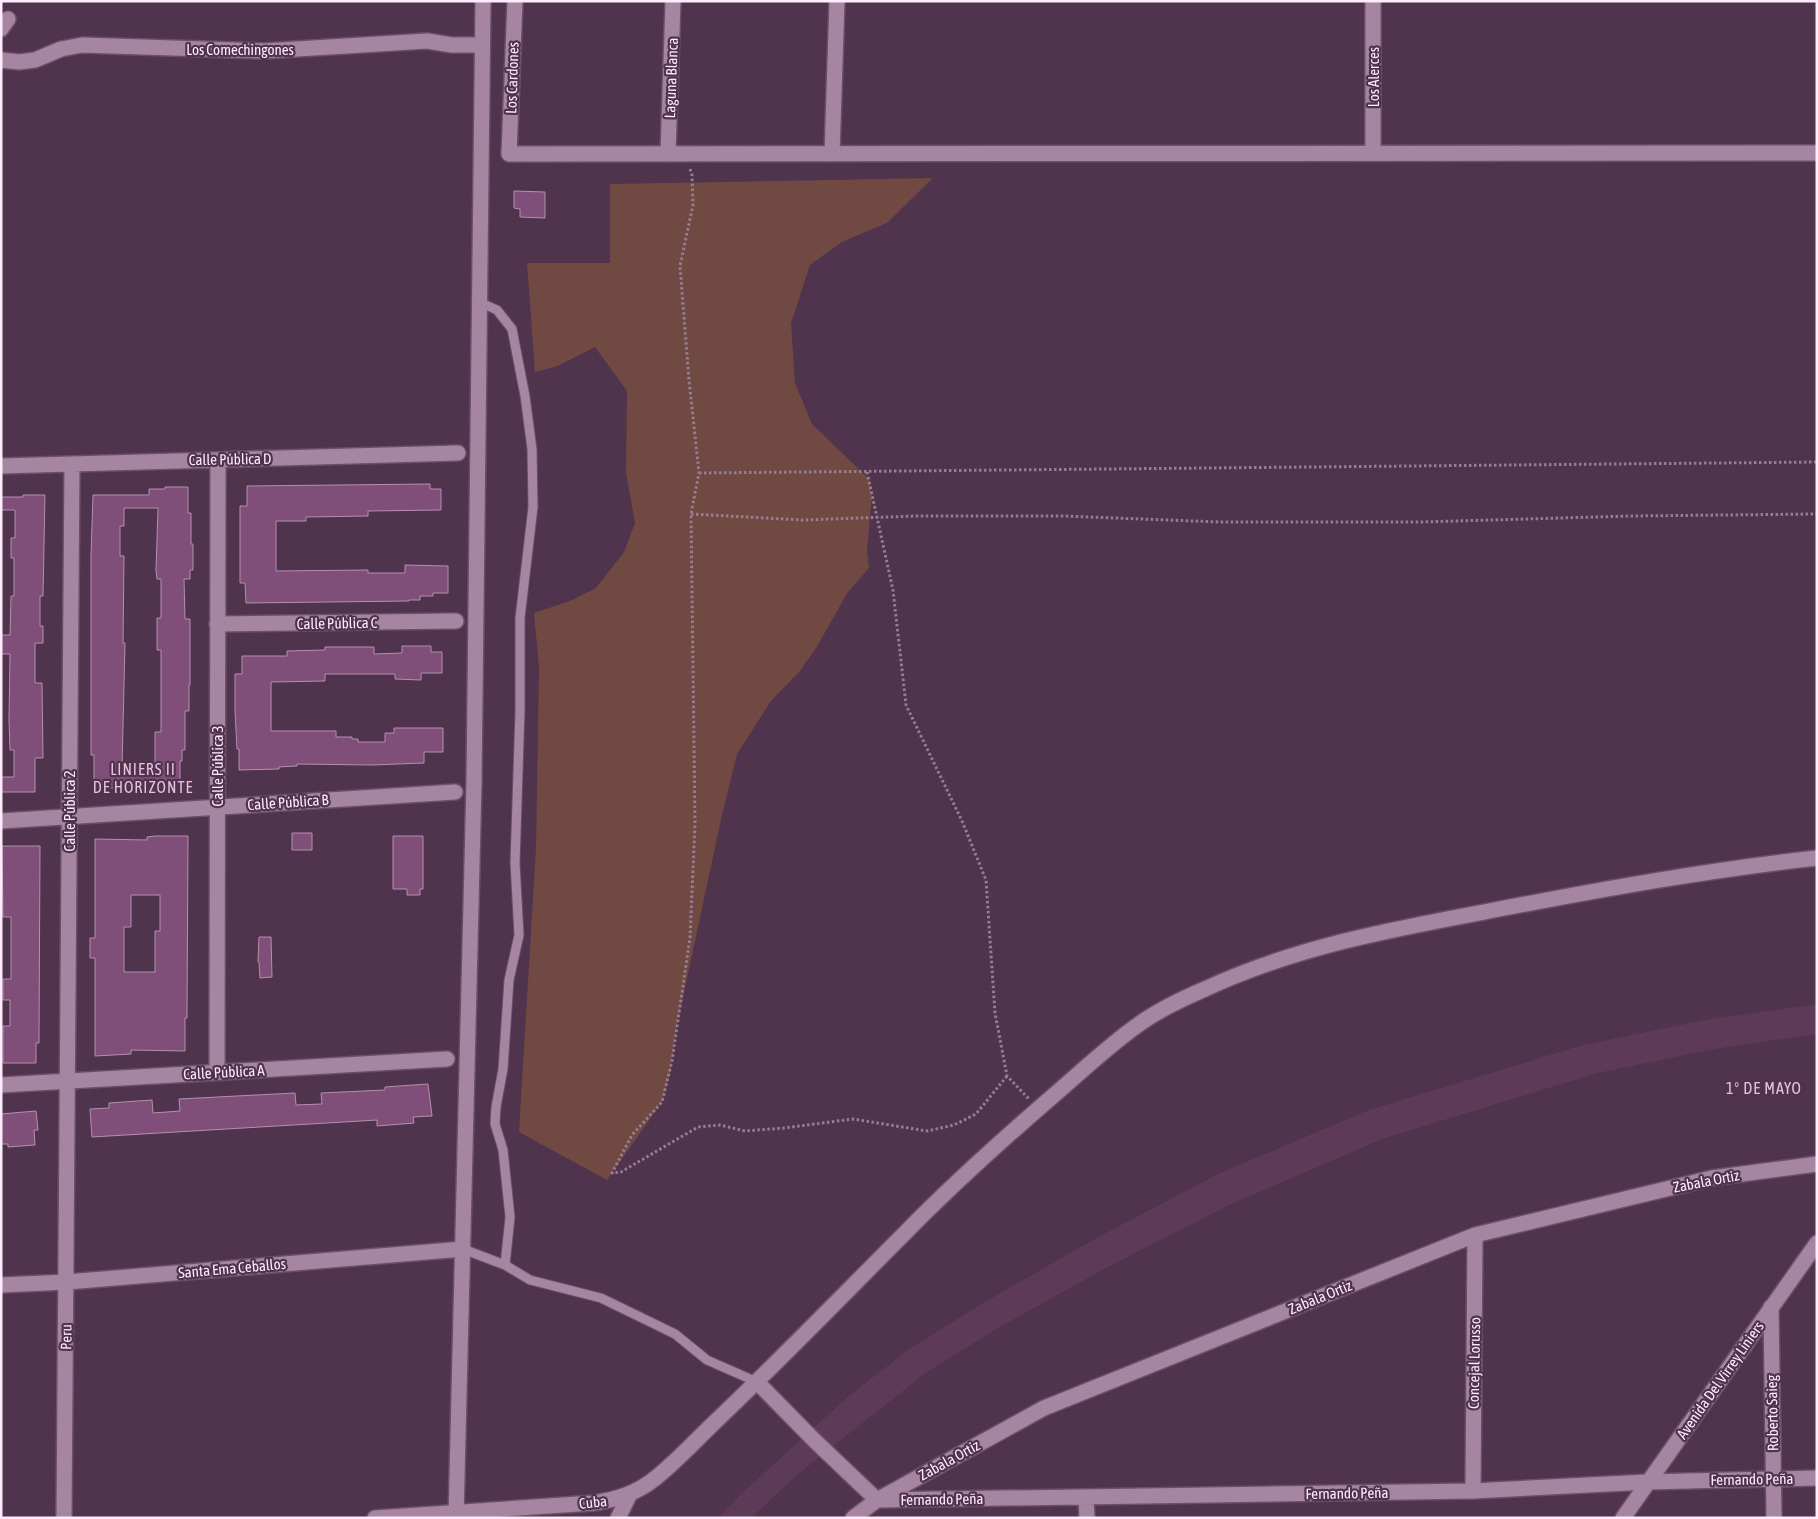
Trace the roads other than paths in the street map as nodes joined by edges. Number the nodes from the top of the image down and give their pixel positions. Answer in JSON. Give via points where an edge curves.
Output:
{"nodes":[{"id":1,"x":483,"y":1,"type":"edge"},
{"id":2,"x":515,"y":1,"type":"edge"},
{"id":3,"x":673,"y":1,"type":"edge"},
{"id":4,"x":837,"y":1,"type":"edge"},
{"id":5,"x":1373,"y":1,"type":"edge"},
{"id":6,"x":482,"y":45,"type":"junction"},
{"id":7,"x":1,"y":60,"type":"edge"},
{"id":8,"x":1817,"y":152,"type":"edge"},
{"id":9,"x":1373,"y":153,"type":"junction"},
{"id":10,"x":668,"y":154,"type":"junction"},
{"id":11,"x":832,"y":154,"type":"junction"},
{"id":12,"x":479,"y":302,"type":"junction"},
{"id":13,"x":458,"y":453,"type":"dead end"},
{"id":14,"x":218,"y":460,"type":"junction"},
{"id":15,"x":72,"y":464,"type":"junction"},
{"id":16,"x":1,"y":466,"type":"edge"},
{"id":17,"x":456,"y":620,"type":"dead end"},
{"id":18,"x":217,"y":624,"type":"junction"},
{"id":19,"x":455,"y":792,"type":"dead end"},
{"id":20,"x":218,"y":807,"type":"junction"},
{"id":21,"x":69,"y":816,"type":"junction"},
{"id":22,"x":1,"y":821,"type":"edge"},
{"id":23,"x":1817,"y":858,"type":"edge"},
{"id":24,"x":447,"y":1060,"type":"dead end"},
{"id":25,"x":217,"y":1072,"type":"junction"},
{"id":26,"x":67,"y":1081,"type":"junction"},
{"id":27,"x":1,"y":1085,"type":"edge"},
{"id":28,"x":66,"y":1157,"type":"joint"},
{"id":29,"x":1817,"y":1164,"type":"edge"},
{"id":30,"x":1476,"y":1235,"type":"junction"},
{"id":31,"x":1817,"y":1243,"type":"edge"},
{"id":32,"x":463,"y":1248,"type":"junction"},
{"id":33,"x":505,"y":1265,"type":"junction"},
{"id":34,"x":67,"y":1282,"type":"junction"},
{"id":35,"x":1,"y":1285,"type":"edge"},
{"id":36,"x":1771,"y":1307,"type":"junction"},
{"id":37,"x":757,"y":1382,"type":"junction"},
{"id":38,"x":1817,"y":1478,"type":"edge"},
{"id":39,"x":1773,"y":1479,"type":"junction"},
{"id":40,"x":1647,"y":1482,"type":"junction"},
{"id":41,"x":1473,"y":1491,"type":"junction"},
{"id":42,"x":630,"y":1494,"type":"junction"},
{"id":43,"x":1086,"y":1497,"type":"junction"},
{"id":44,"x":877,"y":1500,"type":"junction"},
{"id":45,"x":456,"y":1515,"type":"edge"},
{"id":46,"x":64,"y":1518,"type":"edge"},
{"id":47,"x":375,"y":1518,"type":"edge"},
{"id":48,"x":618,"y":1518,"type":"edge"},
{"id":49,"x":853,"y":1518,"type":"edge"},
{"id":50,"x":1086,"y":1518,"type":"edge"},
{"id":51,"x":1623,"y":1518,"type":"edge"},
{"id":52,"x":1774,"y":1518,"type":"edge"}],
"edges":[{"from":1,"to":6,"type":"street"},
{"from":2,"to":10,"type":"street","name":"Los Cardones","via":[[510,154]]},
{"from":3,"to":10,"type":"street","name":"Laguna Blanca"},
{"from":4,"to":11,"type":"street"},
{"from":5,"to":9,"type":"street","name":"Los Alerces"},
{"from":6,"to":7,"type":"street","name":"Los Comechingones","via":[[427,42],[264,51],[82,45],[61,49],[35,60]]},
{"from":6,"to":12,"type":"street"},
{"from":8,"to":9,"type":"street"},
{"from":9,"to":11,"type":"street"},
{"from":10,"to":11,"type":"street"},
{"from":12,"to":32,"type":"street","via":[[474,782]]},
{"from":12,"to":33,"type":"lane","via":[[497,310],[512,329],[532,449],[533,507],[520,618],[515,862],[518,935],[510,980],[504,1069],[495,1124],[503,1150],[510,1217]]},
{"from":13,"to":14,"type":"street","name":"Calle Pública D"},
{"from":14,"to":15,"type":"street","name":"Calle Pública D"},
{"from":14,"to":18,"type":"street","name":"Calle Pública 3"},
{"from":15,"to":16,"type":"street","name":"Calle Pública D"},
{"from":15,"to":21,"type":"street","name":"Calle Pública 2"},
{"from":17,"to":18,"type":"street","name":"Calle Pública C"},
{"from":18,"to":20,"type":"street","name":"Calle Pública 3"},
{"from":19,"to":20,"type":"street","name":"Calle Pública B"},
{"from":20,"to":21,"type":"street","name":"Calle Pública B"},
{"from":20,"to":25,"type":"street","name":"Calle Pública 3"},
{"from":21,"to":22,"type":"street","name":"Calle Pública B"},
{"from":21,"to":26,"type":"street","name":"Calle Pública 2"},
{"from":23,"to":37,"type":"street","name":"Cuba","via":[[1712,870],[1413,926],[1269,962],[1184,998],[1144,1020],[1038,1109],[908,1229]]},
{"from":24,"to":25,"type":"street","name":"Calle Pública A"},
{"from":25,"to":26,"type":"street","name":"Calle Pública A"},
{"from":26,"to":27,"type":"street","name":"Calle Pública A"},
{"from":26,"to":28,"type":"street","name":"Calle Pública 2"},
{"from":28,"to":34,"type":"street","name":"Peru"},
{"from":29,"to":30,"type":"street","name":"Zabala Ortiz","via":[[1712,1178]]},
{"from":30,"to":41,"type":"street","name":"Concejal Lorusso"},
{"from":30,"to":44,"type":"street","name":"Zabala Ortiz","via":[[1044,1408]]},
{"from":31,"to":36,"type":"street","name":"Avenida Del Virrey Liniers"},
{"from":32,"to":33,"type":"lane"},
{"from":32,"to":34,"type":"street","name":"Santa Ema Ceballos"},
{"from":32,"to":45,"type":"street"},
{"from":33,"to":37,"type":"lane","via":[[530,1280],[601,1298],[674,1334],[707,1360]]},
{"from":34,"to":35,"type":"street","name":"Santa Ema Ceballos"},
{"from":34,"to":46,"type":"street","name":"Peru"},
{"from":36,"to":39,"type":"street","name":"Roberto Saieg"},
{"from":36,"to":40,"type":"street","name":"Avenida Del Virrey Liniers"},
{"from":37,"to":42,"type":"street","name":"Cuba","via":[[653,1480]]},
{"from":37,"to":44,"type":"street"},
{"from":38,"to":39,"type":"street","name":"Fernando Peña"},
{"from":39,"to":40,"type":"street","name":"Fernando Peña"},
{"from":39,"to":52,"type":"street","name":"Roberto Saieg"},
{"from":40,"to":41,"type":"street","name":"Fernando Peña"},
{"from":40,"to":51,"type":"street","name":"Avenida Del Virrey Liniers"},
{"from":41,"to":43,"type":"street","name":"Fernando Peña"},
{"from":42,"to":45,"type":"street","name":"Cuba","via":[[593,1503]]},
{"from":42,"to":48,"type":"street"},
{"from":43,"to":44,"type":"street","name":"Fernando Peña"},
{"from":43,"to":50,"type":"street"},
{"from":44,"to":49,"type":"street","name":"Zabala Ortiz"},
{"from":45,"to":47,"type":"street","name":"Cuba"}]}
